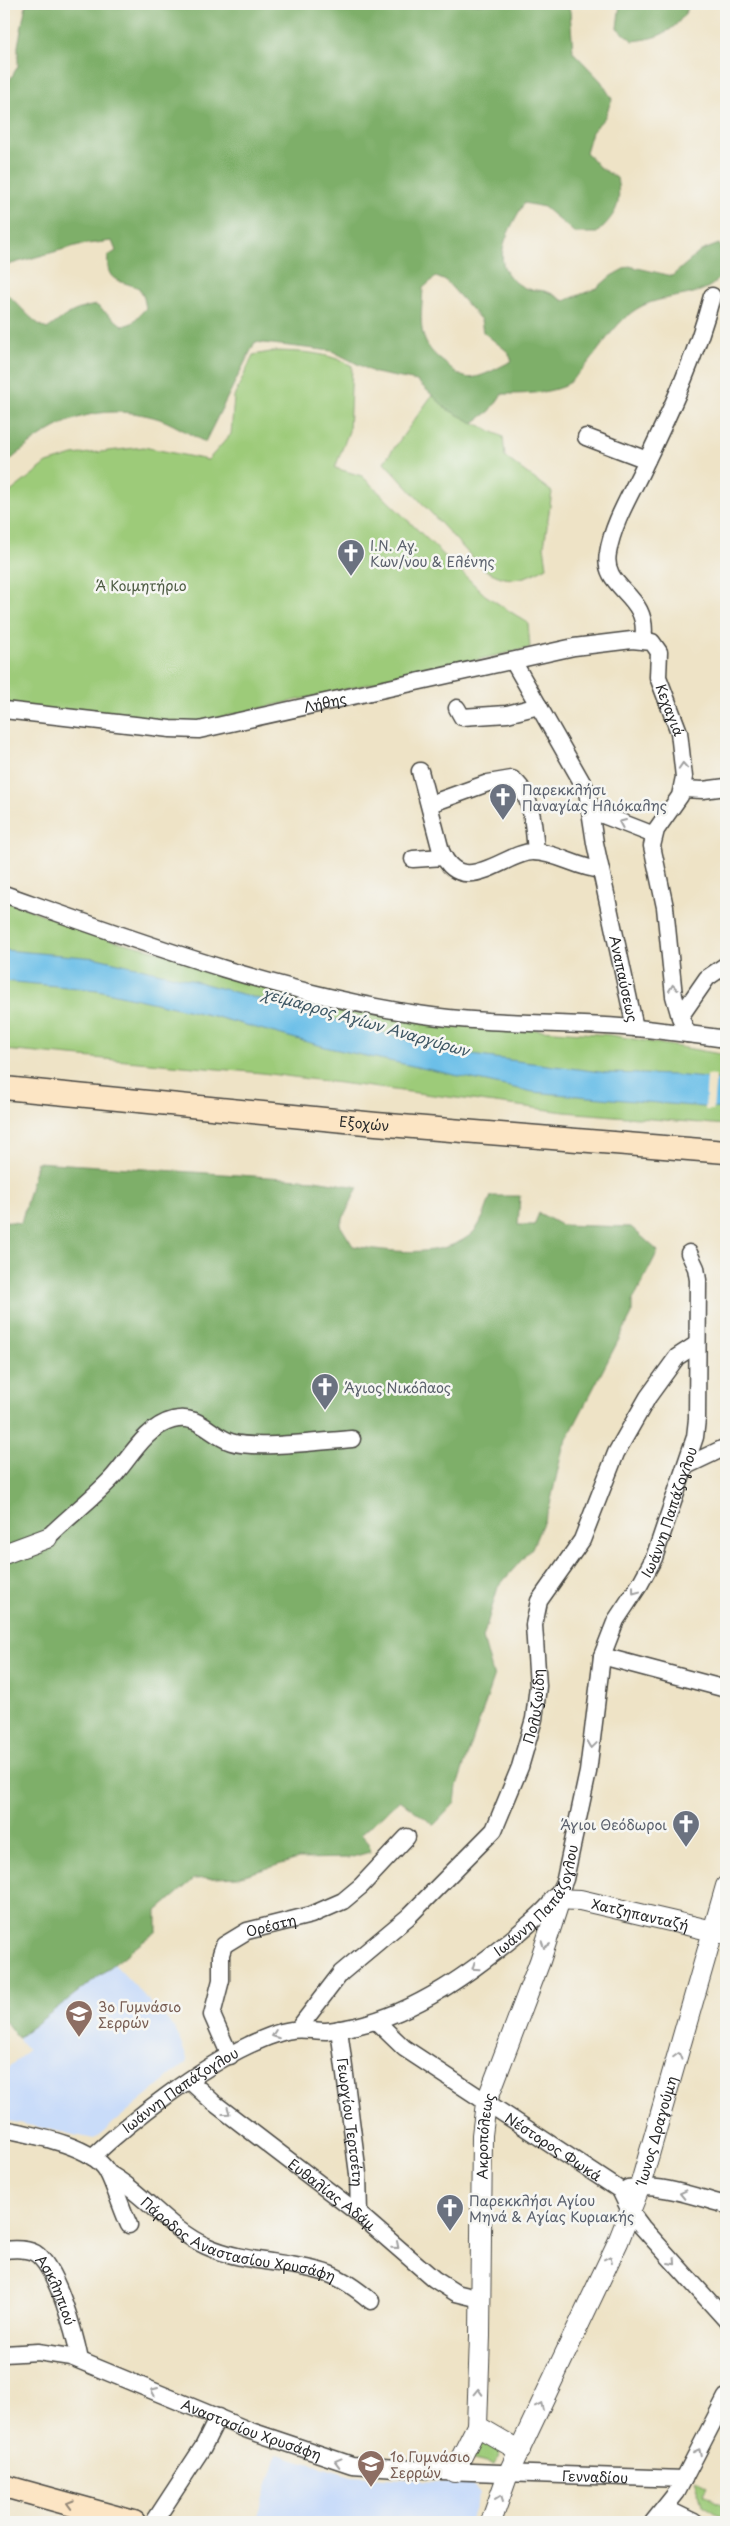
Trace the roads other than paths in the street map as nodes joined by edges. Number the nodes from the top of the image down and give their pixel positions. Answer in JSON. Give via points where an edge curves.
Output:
{"nodes":[{"id":1,"x":712,"y":296,"type":"dead end"},
{"id":2,"x":586,"y":437,"type":"dead end"},
{"id":3,"x":647,"y":460,"type":"junction"},
{"id":4,"x":643,"y":640,"type":"junction"},
{"id":5,"x":512,"y":661,"type":"junction"},
{"id":6,"x":539,"y":706,"type":"junction"},
{"id":7,"x":457,"y":708,"type":"dead end"},
{"id":8,"x":4,"y":710,"type":"edge"},
{"id":9,"x":420,"y":771,"type":"dead end"},
{"id":10,"x":726,"y":787,"type":"edge"},
{"id":11,"x":682,"y":790,"type":"junction"},
{"id":12,"x":430,"y":804,"type":"junction"},
{"id":13,"x":590,"y":810,"type":"junction"},
{"id":14,"x":654,"y":835,"type":"junction"},
{"id":15,"x":536,"y":852,"type":"junction"},
{"id":16,"x":444,"y":857,"type":"junction"},
{"id":17,"x":413,"y":858,"type":"dead end"},
{"id":18,"x":601,"y":870,"type":"junction"},
{"id":19,"x":4,"y":894,"type":"edge"},
{"id":20,"x":726,"y":965,"type":"edge"},
{"id":21,"x":680,"y":1017,"type":"junction"},
{"id":22,"x":635,"y":1028,"type":"junction"},
{"id":23,"x":688,"y":1034,"type":"junction"},
{"id":24,"x":726,"y":1039,"type":"edge"},
{"id":25,"x":4,"y":1088,"type":"edge"},
{"id":26,"x":726,"y":1152,"type":"edge"},
{"id":27,"x":689,"y":1253,"type":"dead end"},
{"id":28,"x":697,"y":1344,"type":"junction"},
{"id":29,"x":352,"y":1439,"type":"dead end"},
{"id":30,"x":726,"y":1447,"type":"edge"},
{"id":31,"x":686,"y":1466,"type":"junction"},
{"id":32,"x":47,"y":1538,"type":"joint"},
{"id":33,"x":4,"y":1554,"type":"edge"},
{"id":34,"x":602,"y":1656,"type":"junction"},
{"id":35,"x":726,"y":1689,"type":"edge"},
{"id":36,"x":407,"y":1838,"type":"dead end"},
{"id":37,"x":726,"y":1886,"type":"edge"},
{"id":38,"x":557,"y":1899,"type":"junction"},
{"id":39,"x":720,"y":1932,"type":"edge"},
{"id":40,"x":376,"y":2021,"type":"junction"},
{"id":41,"x":298,"y":2029,"type":"junction"},
{"id":42,"x":339,"y":2029,"type":"junction"},
{"id":43,"x":230,"y":2056,"type":"junction"},
{"id":44,"x":190,"y":2081,"type":"junction"},
{"id":45,"x":486,"y":2103,"type":"junction"},
{"id":46,"x":4,"y":2129,"type":"edge"},
{"id":47,"x":92,"y":2157,"type":"junction"},
{"id":48,"x":108,"y":2173,"type":"junction"},
{"id":49,"x":640,"y":2186,"type":"junction"},
{"id":50,"x":620,"y":2190,"type":"junction"},
{"id":51,"x":726,"y":2205,"type":"edge"},
{"id":52,"x":630,"y":2211,"type":"junction"},
{"id":53,"x":359,"y":2214,"type":"junction"},
{"id":54,"x":129,"y":2225,"type":"dead end"},
{"id":55,"x":4,"y":2250,"type":"edge"},
{"id":56,"x":480,"y":2300,"type":"junction"},
{"id":57,"x":371,"y":2301,"type":"dead end"},
{"id":58,"x":726,"y":2320,"type":"edge"},
{"id":59,"x":4,"y":2354,"type":"edge"},
{"id":60,"x":80,"y":2360,"type":"junction"},
{"id":61,"x":726,"y":2397,"type":"edge"},
{"id":62,"x":218,"y":2418,"type":"junction"},
{"id":63,"x":476,"y":2426,"type":"junction"},
{"id":64,"x":520,"y":2450,"type":"junction"},
{"id":65,"x":454,"y":2472,"type":"junction"},
{"id":66,"x":508,"y":2474,"type":"junction"},
{"id":67,"x":684,"y":2479,"type":"junction"},
{"id":68,"x":4,"y":2486,"type":"edge"},
{"id":69,"x":665,"y":2508,"type":"junction"},
{"id":70,"x":134,"y":2522,"type":"edge"},
{"id":71,"x":154,"y":2522,"type":"edge"},
{"id":72,"x":491,"y":2522,"type":"edge"},
{"id":73,"x":653,"y":2522,"type":"edge"},
{"id":74,"x":694,"y":2522,"type":"edge"}],
"edges":[{"from":1,"to":3,"type":"street","via":[[682,385]]},
{"from":2,"to":3,"type":"street"},
{"from":3,"to":4,"type":"street","via":[[616,527],[606,561],[615,581],[642,613],[645,622]]},
{"from":4,"to":5,"type":"street","name":"Λήθης","via":[[591,644]]},
{"from":11,"to":4,"type":"street","name":"Κεχαγιά","one_way":true,"via":[[681,741],[658,676],[658,648]]},
{"from":5,"to":6,"type":"street","name":"Αναπαύσεως"},
{"from":5,"to":8,"type":"street","name":"Λήθης","via":[[198,730]]},
{"from":6,"to":7,"type":"street","via":[[507,714],[462,717]]},
{"from":6,"to":13,"type":"street","name":"Αναπαύσεως","via":[[583,782]]},
{"from":9,"to":12,"type":"street"},
{"from":10,"to":11,"type":"street"},
{"from":11,"to":14,"type":"street","name":"Κεχαγιά"},
{"from":12,"to":15,"type":"street","via":[[488,783],[512,779],[531,809]]},
{"from":12,"to":16,"type":"street"},
{"from":14,"to":13,"type":"street","one_way":true},
{"from":13,"to":18,"type":"street","name":"Αναπαύσεως"},
{"from":21,"to":14,"type":"street","one_way":true,"via":[[673,990],[665,907],[652,848]]},
{"from":15,"to":16,"type":"street","via":[[524,853],[472,873],[455,868]]},
{"from":15,"to":18,"type":"street"},
{"from":16,"to":17,"type":"street"},
{"from":18,"to":22,"type":"street","name":"Αναπαύσεως"},
{"from":19,"to":22,"type":"street","via":[[114,934],[285,986],[357,1003],[452,1018]]},
{"from":20,"to":21,"type":"street","via":[[707,978]]},
{"from":21,"to":23,"type":"street"},
{"from":22,"to":23,"type":"street","name":"Αναπαύσεως"},
{"from":23,"to":24,"type":"street","name":"Αναπαύσεως"},
{"from":25,"to":26,"type":"main road","name":"Εξοχών","via":[[435,1129]]},
{"from":27,"to":28,"type":"street","name":"Ιωάννη Παπάζογλου","via":[[698,1280]]},
{"from":28,"to":31,"type":"street","name":"Ιωάννη Παπάζογλου","via":[[697,1426]]},
{"from":28,"to":41,"type":"street","name":"Πολυζωίδη","via":[[677,1357],[648,1397],[616,1453],[582,1540],[539,1600],[534,1626],[538,1686],[534,1718],[520,1767],[494,1830],[408,1917],[341,1973]]},
{"from":29,"to":32,"type":"street","via":[[256,1445],[232,1443],[217,1436],[204,1424],[187,1419],[173,1420],[156,1428],[111,1479]]},
{"from":30,"to":31,"type":"street"},
{"from":31,"to":34,"type":"street","name":"Ιωάννη Παπάζογλου","one_way":true,"via":[[654,1558],[616,1620]]},
{"from":32,"to":33,"type":"street"},
{"from":34,"to":35,"type":"street"},
{"from":34,"to":38,"type":"street","name":"Ιωάννη Παπάζογλου","one_way":true,"via":[[588,1772],[565,1879]]},
{"from":36,"to":43,"type":"street","name":"Ορέστη","via":[[343,1901],[312,1914],[247,1931],[224,1945],[221,1980],[212,2015]]},
{"from":37,"to":39,"type":"street","name":"Ίωνος Δραγούμη"},
{"from":38,"to":39,"type":"street","name":"Χατζηπανταζή","via":[[587,1901]]},
{"from":38,"to":40,"type":"street","name":"Ιωάννη Παπάζογλου","one_way":true,"via":[[473,1969],[408,2007]]},
{"from":38,"to":45,"type":"street","name":"Ακροπόλεως","one_way":true,"via":[[540,1961]]},
{"from":49,"to":39,"type":"street","name":"Ίωνος Δραγούμη","one_way":true},
{"from":40,"to":42,"type":"street","name":"Ιωάννη Παπάζογλου"},
{"from":40,"to":45,"type":"street","name":"Νέστορος Φωκά","via":[[404,2048]]},
{"from":41,"to":42,"type":"street","name":"Ιωάννη Παπάζογλου"},
{"from":41,"to":43,"type":"street","name":"Ιωάννη Παπάζογλου","one_way":true,"via":[[267,2038]]},
{"from":42,"to":53,"type":"street","name":"Γεωργίου Τερτσέτη","via":[[358,2174]]},
{"from":43,"to":44,"type":"street","name":"Ιωάννη Παπάζογλου"},
{"from":44,"to":47,"type":"street","name":"Ιωάννη Παπάζογλου"},
{"from":44,"to":53,"type":"street","name":"Ευθαλίας Αδάμ","one_way":true},
{"from":45,"to":50,"type":"street","name":"Νέστορος Φωκά"},
{"from":45,"to":56,"type":"street","name":"Ακροπόλεως","via":[[482,2135]]},
{"from":46,"to":47,"type":"street","via":[[65,2145]]},
{"from":47,"to":48,"type":"street"},
{"from":48,"to":54,"type":"street"},
{"from":48,"to":57,"type":"street","name":"Πάροδος Αναστασίου Χρυσάφη","via":[[125,2183],[185,2234],[206,2246],[240,2258],[329,2274],[345,2281]]},
{"from":49,"to":50,"type":"street"},
{"from":51,"to":49,"type":"street","one_way":true},
{"from":49,"to":52,"type":"street","name":"Ίωνος Δραγούμη"},
{"from":50,"to":52,"type":"street"},
{"from":52,"to":58,"type":"street","one_way":true},
{"from":64,"to":52,"type":"street","name":"Ίωνος Δραγούμη","one_way":true},
{"from":53,"to":56,"type":"street","name":"Ευθαλίας Αδάμ","one_way":true,"via":[[442,2285],[462,2296]]},
{"from":55,"to":60,"type":"street","name":"Ασκληπιού","via":[[32,2252],[43,2261],[62,2299]]},
{"from":63,"to":56,"type":"street","name":"Ακροπόλεως","one_way":true},
{"from":59,"to":60,"type":"street","name":"Αναστασίου Χρυσάφη","via":[[48,2352]]},
{"from":62,"to":60,"type":"street","name":"Αναστασίου Χρυσάφη","one_way":true},
{"from":67,"to":61,"type":"street","one_way":true},
{"from":65,"to":62,"type":"street","name":"Αναστασίου Χρυσάφη","one_way":true,"via":[[352,2465],[310,2453]]},
{"from":62,"to":71,"type":"street"},
{"from":63,"to":64,"type":"street"},
{"from":63,"to":65,"type":"street"},
{"from":64,"to":66,"type":"street","name":"Ίωνος Δραγούμη"},
{"from":65,"to":66,"type":"street","name":"Αναστασίου Χρυσάφη"},
{"from":66,"to":67,"type":"street","name":"Γενναδίου"},
{"from":72,"to":66,"type":"street","name":"Ίωνος Δραγούμη","one_way":true},
{"from":67,"to":69,"type":"street"},
{"from":70,"to":68,"type":"main road","one_way":true},
{"from":69,"to":73,"type":"street"},
{"from":69,"to":74,"type":"street"}]}
